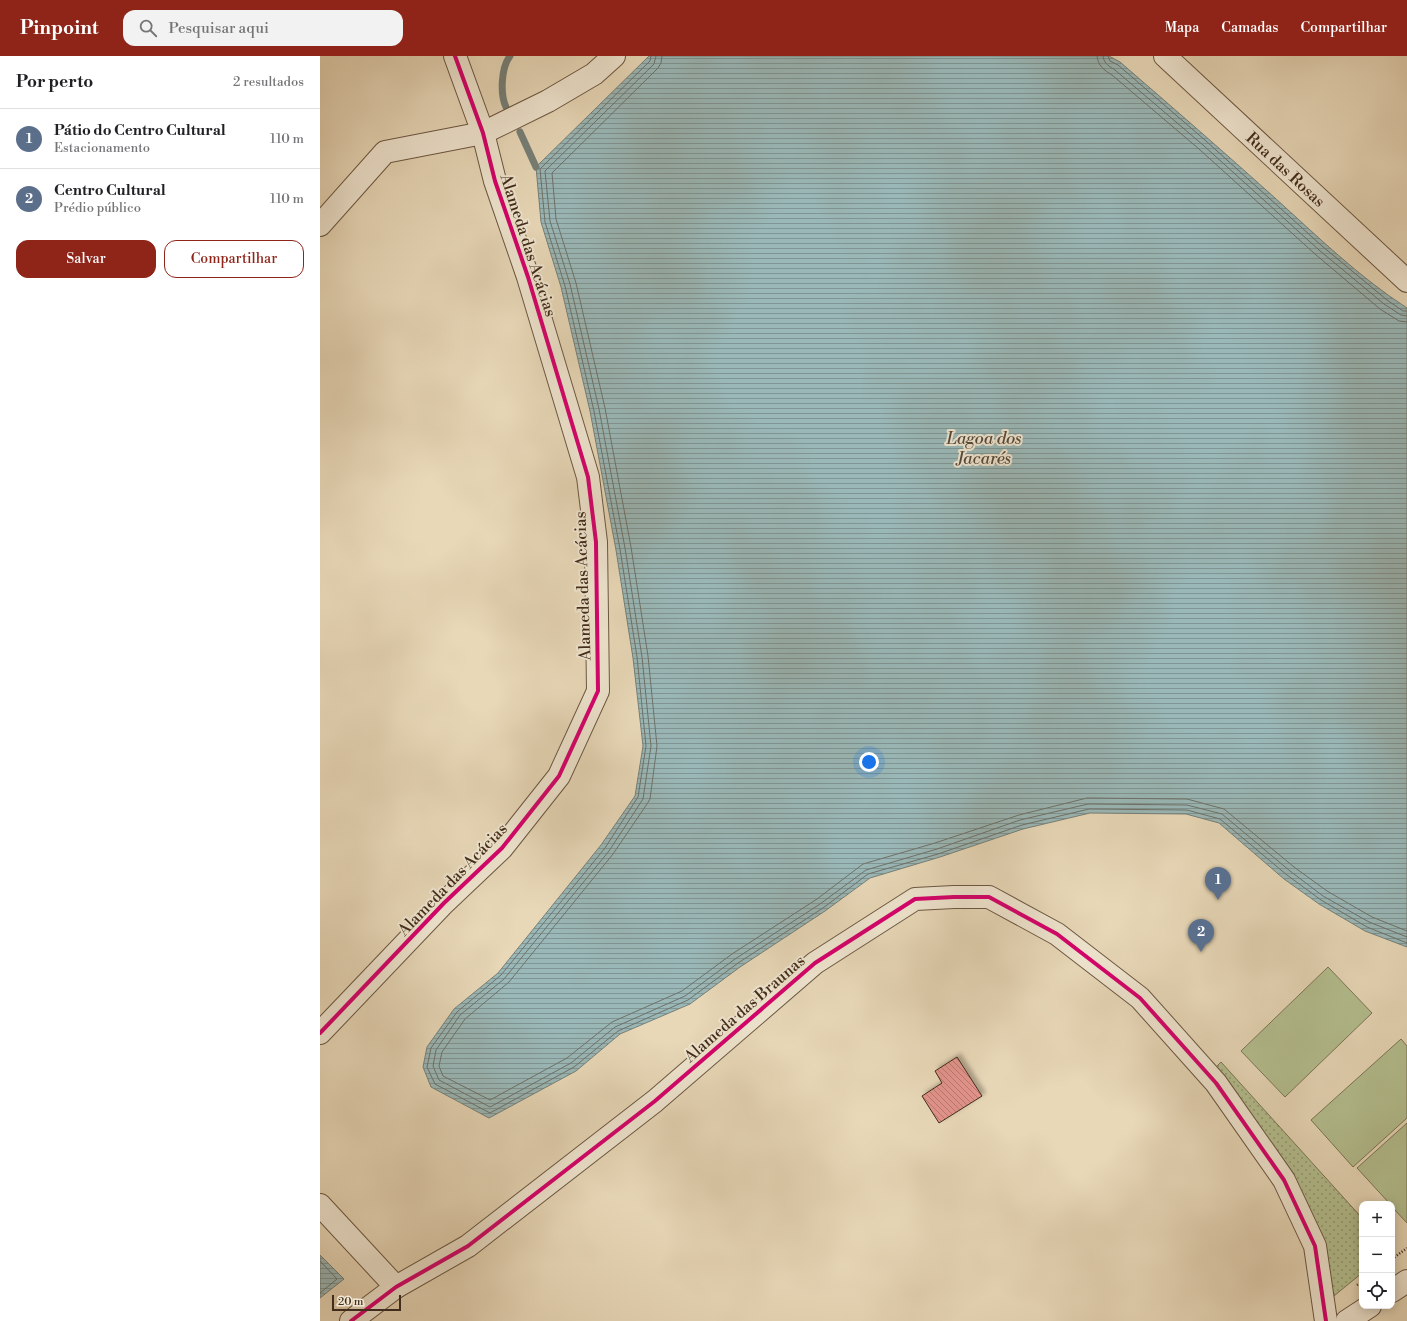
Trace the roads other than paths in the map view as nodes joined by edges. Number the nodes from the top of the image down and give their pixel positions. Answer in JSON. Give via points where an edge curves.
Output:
{"nodes":[{"id":1,"x":455,"y":56,"type":"edge"},
{"id":2,"x":614,"y":56,"type":"edge"},
{"id":3,"x":1165,"y":56,"type":"edge"},
{"id":4,"x":483,"y":133,"type":"junction"},
{"id":5,"x":320,"y":225,"type":"edge"},
{"id":6,"x":1407,"y":281,"type":"edge"},
{"id":7,"x":320,"y":1033,"type":"edge"},
{"id":8,"x":320,"y":1205,"type":"edge"},
{"id":9,"x":1407,"y":1281,"type":"edge"},
{"id":10,"x":396,"y":1287,"type":"junction"},
{"id":11,"x":1395,"y":1289,"type":"edge"},
{"id":12,"x":1365,"y":1309,"type":"edge"},
{"id":13,"x":351,"y":1321,"type":"edge"},
{"id":14,"x":1326,"y":1321,"type":"edge"},
{"id":15,"x":1347,"y":1321,"type":"edge"}],
"edges":[{"from":1,"to":4,"type":"street","name":"Alameda das Acácias"},
{"from":2,"to":4,"type":"street","via":[[594,74],[548,101]]},
{"from":3,"to":6,"type":"street","name":"Rua das Rosas"},
{"from":4,"to":5,"type":"street","via":[[385,152]]},
{"from":4,"to":7,"type":"street","name":"Alameda das Acácias","via":[[494,181],[528,277],[588,477],[596,542],[598,692],[559,776],[502,848],[444,904]]},
{"from":8,"to":10,"type":"street"},
{"from":9,"to":11,"type":"street"},
{"from":10,"to":13,"type":"street","name":"Alameda das Braunas"},
{"from":10,"to":14,"type":"street","name":"Alameda das Braunas","via":[[468,1246],[556,1178],[655,1101],[815,963],[915,899],[989,897],[1057,934],[1140,998],[1216,1082],[1284,1180],[1315,1246]]},
{"from":12,"to":15,"type":"street"}]}
